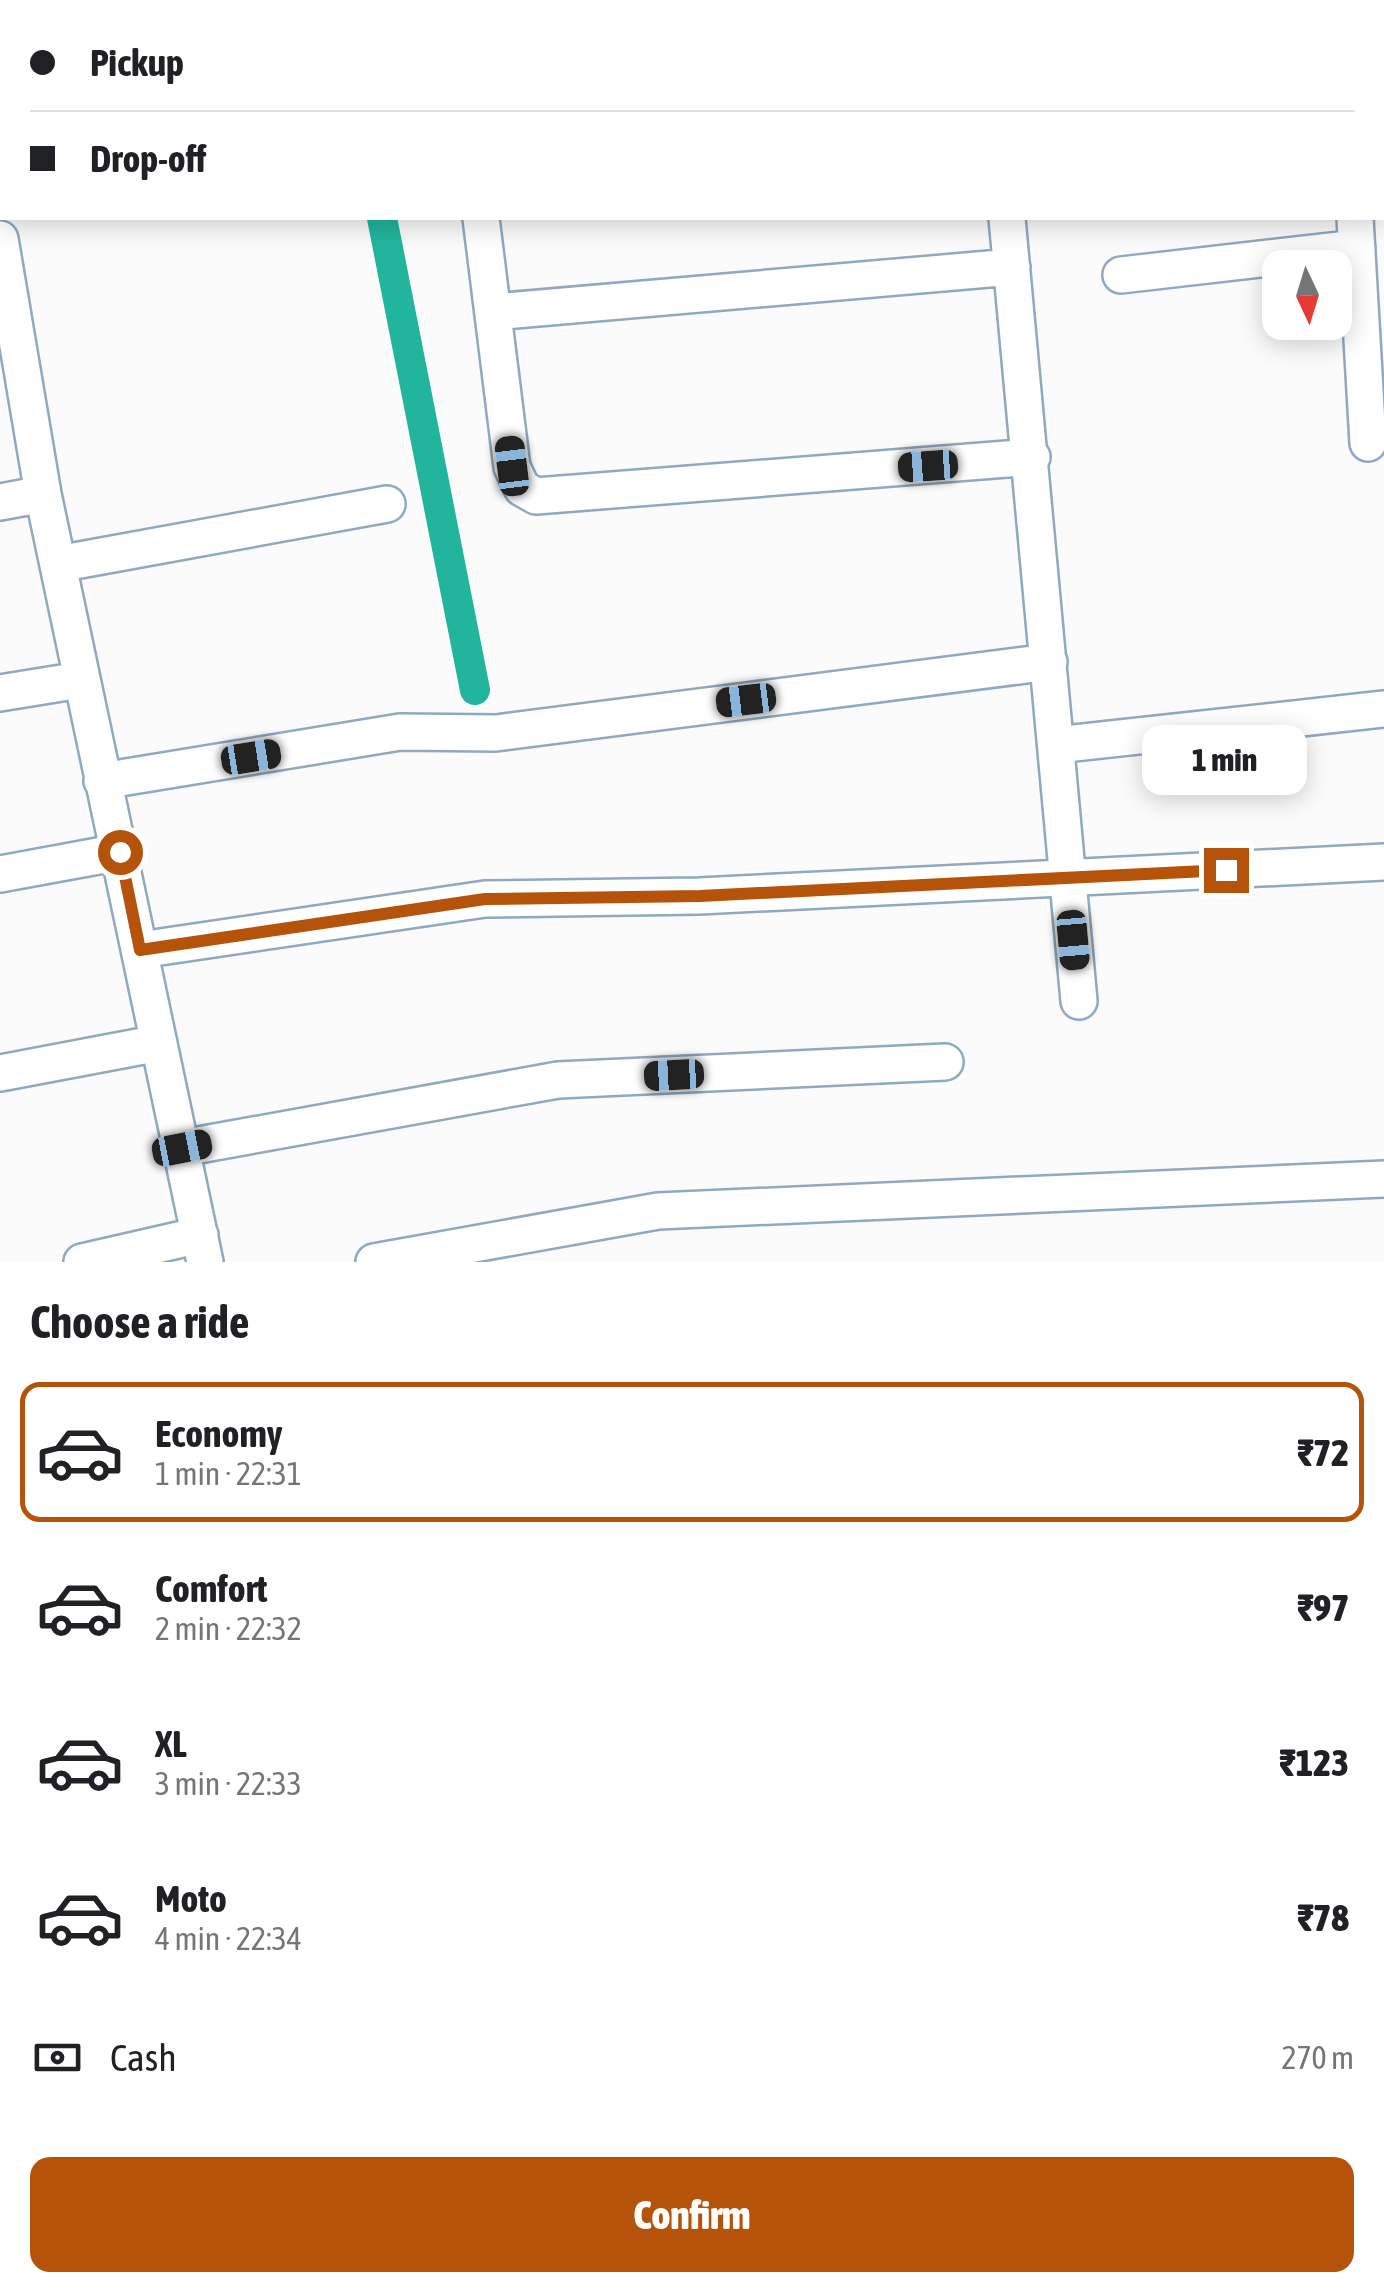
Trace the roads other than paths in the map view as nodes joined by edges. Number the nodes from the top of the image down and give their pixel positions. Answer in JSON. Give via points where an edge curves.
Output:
{"nodes":[{"id":1,"x":482,"y":220,"type":"edge"},
{"id":2,"x":1007,"y":220,"type":"edge"},
{"id":3,"x":1356,"y":233,"type":"edge"},
{"id":4,"x":0,"y":240,"type":"edge"},
{"id":5,"x":1012,"y":267,"type":"junction"},
{"id":6,"x":1121,"y":274,"type":"dead end"},
{"id":7,"x":6,"y":309,"type":"edge"},
{"id":8,"x":493,"y":312,"type":"junction"},
{"id":9,"x":1368,"y":442,"type":"dead end"},
{"id":10,"x":1032,"y":457,"type":"junction"},
{"id":11,"x":43,"y":494,"type":"junction"},
{"id":12,"x":0,"y":502,"type":"edge"},
{"id":13,"x":387,"y":504,"type":"dead end"},
{"id":14,"x":58,"y":564,"type":"junction"},
{"id":15,"x":1050,"y":662,"type":"junction"},
{"id":16,"x":80,"y":680,"type":"junction"},
{"id":17,"x":0,"y":693,"type":"edge"},
{"id":18,"x":1384,"y":709,"type":"edge"},
{"id":19,"x":1056,"y":745,"type":"junction"},
{"id":20,"x":102,"y":781,"type":"junction"},
{"id":21,"x":120,"y":852,"type":"junction"},
{"id":22,"x":1384,"y":862,"type":"edge"},
{"id":23,"x":0,"y":874,"type":"edge"},
{"id":24,"x":1068,"y":879,"type":"junction"},
{"id":25,"x":140,"y":950,"type":"junction"},
{"id":26,"x":1079,"y":1001,"type":"dead end"},
{"id":27,"x":159,"y":1043,"type":"junction"},
{"id":28,"x":945,"y":1062,"type":"dead end"},
{"id":29,"x":0,"y":1073,"type":"edge"},
{"id":30,"x":182,"y":1148,"type":"junction"},
{"id":31,"x":1384,"y":1179,"type":"edge"},
{"id":32,"x":202,"y":1248,"type":"edge"},
{"id":33,"x":82,"y":1262,"type":"edge"},
{"id":34,"x":374,"y":1262,"type":"edge"}],
"edges":[{"from":1,"to":8,"type":"street"},
{"from":2,"to":5,"type":"street"},
{"from":3,"to":6,"type":"street"},
{"from":3,"to":9,"type":"street"},
{"from":4,"to":7,"type":"street"},
{"from":5,"to":8,"type":"street"},
{"from":5,"to":10,"type":"street"},
{"from":7,"to":11,"type":"street"},
{"from":8,"to":10,"type":"street","via":[[512,466],[522,488],[536,496]]},
{"from":10,"to":15,"type":"street"},
{"from":11,"to":12,"type":"street"},
{"from":11,"to":14,"type":"street"},
{"from":13,"to":14,"type":"street"},
{"from":14,"to":16,"type":"street"},
{"from":15,"to":19,"type":"street"},
{"from":15,"to":20,"type":"street","via":[[496,732],[400,732]]},
{"from":16,"to":17,"type":"street"},
{"from":16,"to":20,"type":"street"},
{"from":18,"to":19,"type":"street"},
{"from":19,"to":24,"type":"street"},
{"from":20,"to":21,"type":"street"},
{"from":21,"to":23,"type":"street"},
{"from":21,"to":25,"type":"street"},
{"from":22,"to":24,"type":"street"},
{"from":24,"to":25,"type":"street","via":[[485,899]]},
{"from":24,"to":26,"type":"street"},
{"from":25,"to":27,"type":"street"},
{"from":27,"to":29,"type":"street"},
{"from":27,"to":30,"type":"street"},
{"from":28,"to":30,"type":"street","via":[[558,1080]]},
{"from":30,"to":32,"type":"street"},
{"from":31,"to":34,"type":"street","via":[[725,1206],[578,1224]]},
{"from":32,"to":33,"type":"street"}]}
